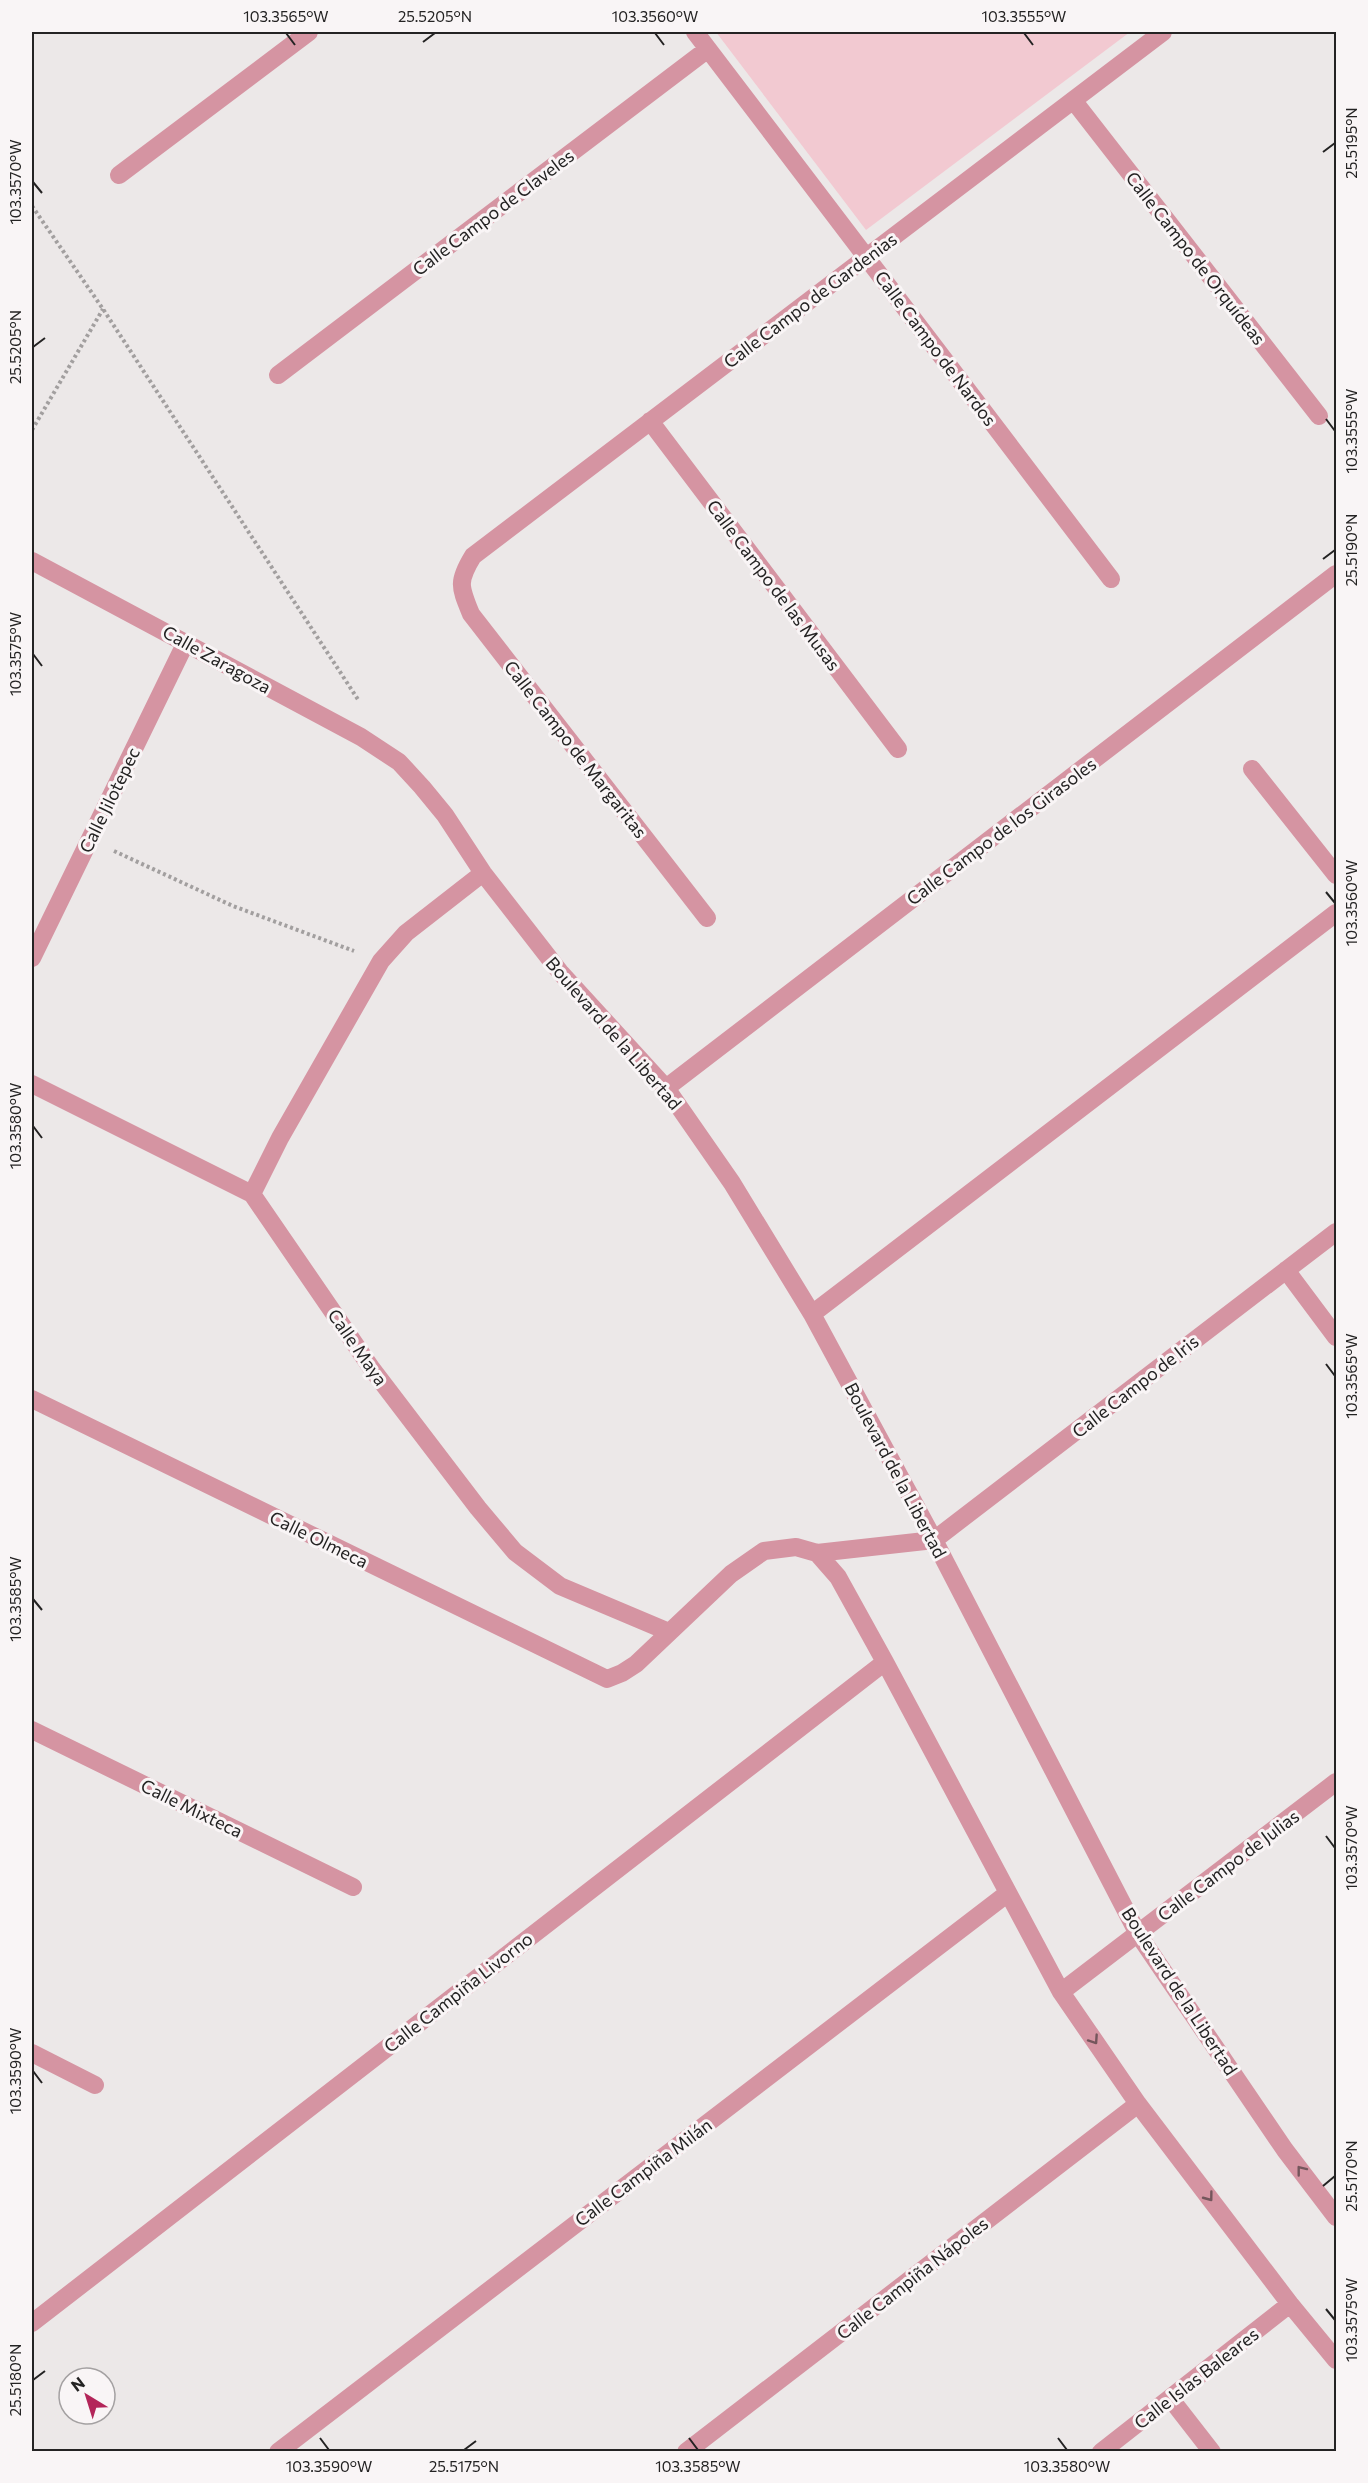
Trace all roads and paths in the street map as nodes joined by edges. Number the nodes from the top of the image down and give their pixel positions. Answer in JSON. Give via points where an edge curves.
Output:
{"nodes":[{"id":1,"x":309,"y":32,"type":"edge"},
{"id":2,"x":695,"y":32,"type":"edge"},
{"id":3,"x":1163,"y":32,"type":"edge"},
{"id":4,"x":708,"y":49,"type":"junction"},
{"id":5,"x":1073,"y":100,"type":"junction"},
{"id":6,"x":120,"y":175,"type":"dead end"},
{"id":7,"x":32,"y":206,"type":"edge"},
{"id":8,"x":866,"y":257,"type":"junction"},
{"id":9,"x":103,"y":309,"type":"junction"},
{"id":10,"x":278,"y":375,"type":"dead end"},
{"id":11,"x":1319,"y":416,"type":"dead end"},
{"id":12,"x":650,"y":421,"type":"junction"},
{"id":13,"x":32,"y":430,"type":"edge"},
{"id":14,"x":32,"y":561,"type":"edge"},
{"id":15,"x":462,"y":573,"type":"joint"},
{"id":16,"x":1336,"y":574,"type":"edge"},
{"id":17,"x":1111,"y":579,"type":"dead end"},
{"id":18,"x":186,"y":642,"type":"junction"},
{"id":19,"x":360,"y":703,"type":"dead end"},
{"id":20,"x":898,"y":749,"type":"dead end"},
{"id":21,"x":399,"y":762,"type":"joint"},
{"id":22,"x":1252,"y":769,"type":"dead end"},
{"id":23,"x":89,"y":840,"type":"junction"},
{"id":24,"x":483,"y":873,"type":"junction"},
{"id":25,"x":1336,"y":875,"type":"edge"},
{"id":26,"x":1336,"y":913,"type":"edge"},
{"id":27,"x":707,"y":918,"type":"dead end"},
{"id":28,"x":32,"y":958,"type":"edge"},
{"id":29,"x":381,"y":962,"type":"junction"},
{"id":30,"x":32,"y":1084,"type":"edge"},
{"id":31,"x":666,"y":1088,"type":"junction"},
{"id":32,"x":252,"y":1194,"type":"junction"},
{"id":33,"x":1336,"y":1232,"type":"edge"},
{"id":34,"x":1286,"y":1270,"type":"junction"},
{"id":35,"x":812,"y":1314,"type":"junction"},
{"id":36,"x":1336,"y":1337,"type":"edge"},
{"id":37,"x":32,"y":1399,"type":"edge"},
{"id":38,"x":934,"y":1540,"type":"junction"},
{"id":39,"x":817,"y":1553,"type":"junction"},
{"id":40,"x":669,"y":1632,"type":"junction"},
{"id":41,"x":885,"y":1662,"type":"junction"},
{"id":42,"x":32,"y":1730,"type":"edge"},
{"id":43,"x":1336,"y":1782,"type":"edge"},
{"id":44,"x":352,"y":1887,"type":"dead end"},
{"id":45,"x":1008,"y":1893,"type":"junction"},
{"id":46,"x":1138,"y":1934,"type":"junction"},
{"id":47,"x":1061,"y":1992,"type":"junction"},
{"id":48,"x":32,"y":2053,"type":"edge"},
{"id":49,"x":95,"y":2085,"type":"dead end"},
{"id":50,"x":1138,"y":2104,"type":"junction"},
{"id":51,"x":1336,"y":2217,"type":"edge"},
{"id":52,"x":1290,"y":2304,"type":"junction"},
{"id":53,"x":32,"y":2323,"type":"edge"},
{"id":54,"x":1336,"y":2360,"type":"edge"},
{"id":55,"x":1170,"y":2398,"type":"junction"},
{"id":56,"x":278,"y":2451,"type":"edge"},
{"id":57,"x":686,"y":2451,"type":"edge"},
{"id":58,"x":1101,"y":2451,"type":"edge"},
{"id":59,"x":1212,"y":2451,"type":"edge"}],
"edges":[{"from":1,"to":6,"type":"street"},
{"from":2,"to":4,"type":"street","name":"Calle Campo de Nardos"},
{"from":3,"to":5,"type":"street","name":"Calle Campo de Gardenias"},
{"from":4,"to":8,"type":"street","name":"Calle Campo de Nardos"},
{"from":4,"to":10,"type":"street","name":"Calle Campo de Claveles"},
{"from":5,"to":8,"type":"street","name":"Calle Campo de Gardenias"},
{"from":5,"to":11,"type":"street","name":"Calle Campo de Orquídeas"},
{"from":7,"to":9,"type":"path"},
{"from":8,"to":12,"type":"street","name":"Calle Campo de Gardenias"},
{"from":8,"to":17,"type":"street","name":"Calle Campo de Nardos"},
{"from":9,"to":13,"type":"path"},
{"from":9,"to":19,"type":"path"},
{"from":12,"to":15,"type":"street","name":"Calle Campo de Gardenias","via":[[473,556]]},
{"from":12,"to":20,"type":"street","name":"Calle Campo de las Musas"},
{"from":14,"to":18,"type":"street","name":"Calle Zaragoza"},
{"from":15,"to":27,"type":"street","name":"Calle Campo de Margaritas","via":[[462,592],[471,614]]},
{"from":16,"to":31,"type":"street","name":"Calle Campo de los Girasoles"},
{"from":18,"to":21,"type":"street","name":"Calle Zaragoza","via":[[361,737]]},
{"from":18,"to":23,"type":"street","name":"Calle Jilotepec"},
{"from":21,"to":24,"type":"street","name":"Boulevard de la Libertad","via":[[445,815]]},
{"from":22,"to":25,"type":"street"},
{"from":23,"to":28,"type":"street","name":"Calle Jilotepec"},
{"from":23,"to":29,"type":"path","via":[[233,906]]},
{"from":24,"to":29,"type":"street","via":[[406,933]]},
{"from":24,"to":31,"type":"street","name":"Boulevard de la Libertad","via":[[560,972]]},
{"from":26,"to":35,"type":"street"},
{"from":29,"to":32,"type":"street"},
{"from":30,"to":32,"type":"street","name":"Calle Maya"},
{"from":31,"to":35,"type":"street","name":"Boulevard de la Libertad","via":[[732,1183]]},
{"from":32,"to":40,"type":"street","name":"Calle Maya","via":[[372,1369],[514,1552],[560,1586]]},
{"from":33,"to":34,"type":"street","name":"Calle Campo de Iris"},
{"from":34,"to":36,"type":"street"},
{"from":34,"to":38,"type":"street","name":"Calle Campo de Iris"},
{"from":35,"to":38,"type":"street","name":"Boulevard de la Libertad"},
{"from":37,"to":40,"type":"street","name":"Calle Olmeca","via":[[608,1679],[636,1664]]},
{"from":38,"to":39,"type":"street"},
{"from":38,"to":46,"type":"street","name":"Boulevard de la Libertad"},
{"from":39,"to":40,"type":"street","via":[[796,1547],[764,1551],[731,1574]]},
{"from":39,"to":41,"type":"street","via":[[838,1577]]},
{"from":41,"to":45,"type":"street"},
{"from":41,"to":53,"type":"street","name":"Calle Campiña Livorno"},
{"from":42,"to":44,"type":"street","name":"Calle Mixteca"},
{"from":43,"to":46,"type":"street","name":"Calle Campo de Julias"},
{"from":45,"to":47,"type":"street"},
{"from":45,"to":56,"type":"street","name":"Calle Campiña Milán"},
{"from":46,"to":47,"type":"street","name":"Calle Campo de Julias"},
{"from":51,"to":46,"type":"street","name":"Boulevard de la Libertad","one_way":true,"via":[[1285,2150]]},
{"from":47,"to":50,"type":"street","one_way":true},
{"from":48,"to":49,"type":"street"},
{"from":50,"to":52,"type":"street","one_way":true},
{"from":50,"to":57,"type":"street","name":"Calle Campiña Nápoles"},
{"from":52,"to":54,"type":"street"},
{"from":52,"to":55,"type":"street","name":"Calle Islas Baleares"},
{"from":55,"to":58,"type":"street","name":"Calle Islas Baleares"},
{"from":55,"to":59,"type":"street"}]}
